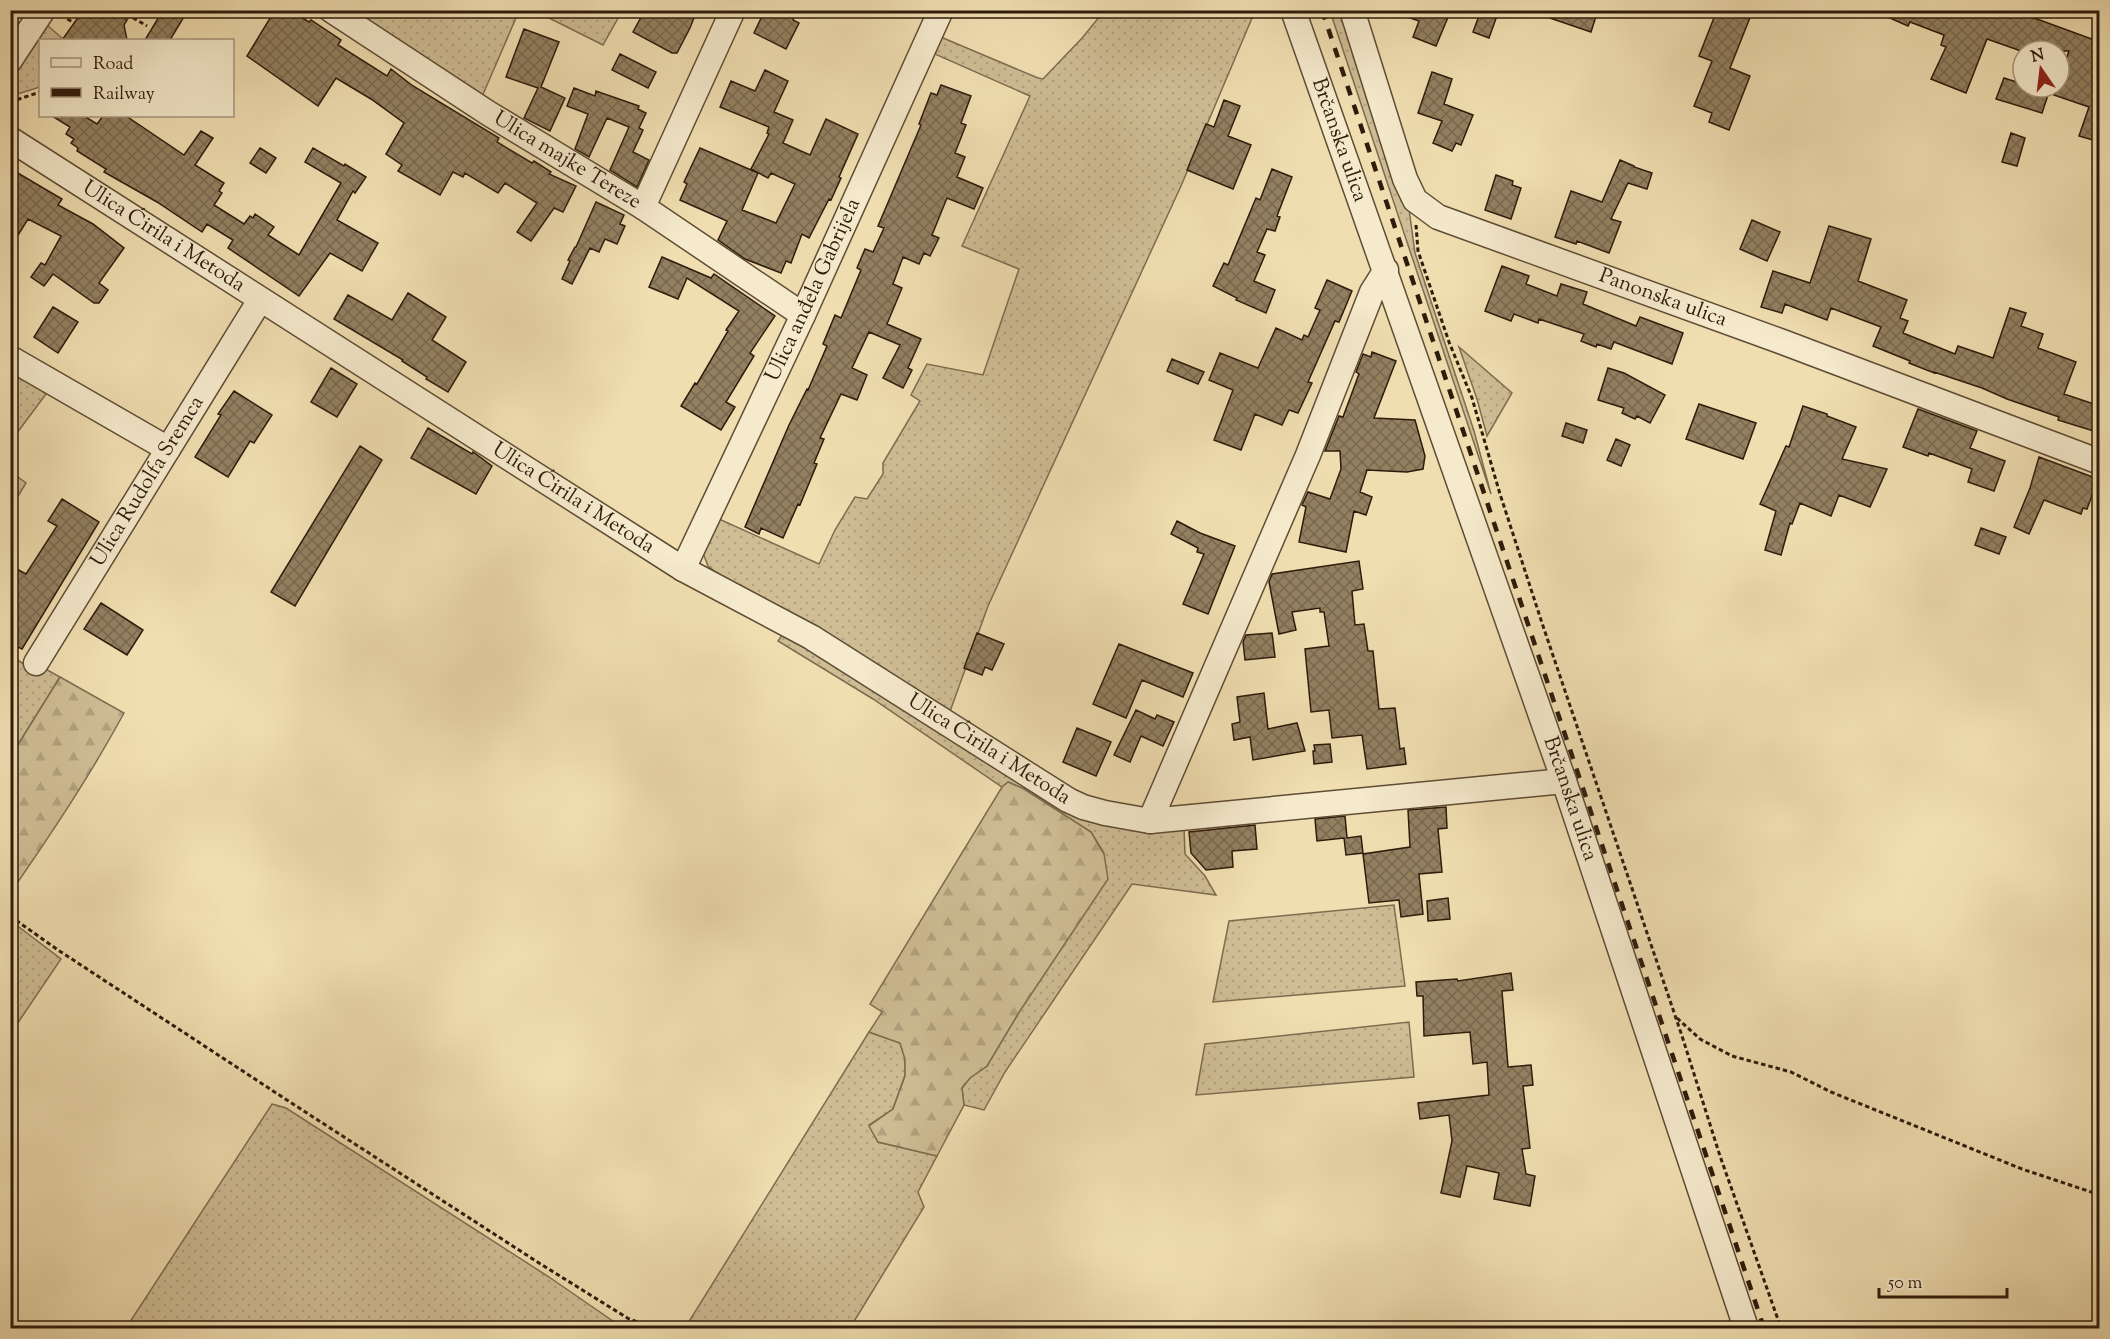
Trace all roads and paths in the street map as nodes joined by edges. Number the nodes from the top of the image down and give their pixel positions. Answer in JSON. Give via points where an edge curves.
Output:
{"nodes":[{"id":1,"x":43,"y":10,"type":"edge"},
{"id":2,"x":54,"y":10,"type":"edge"},
{"id":3,"x":120,"y":10,"type":"edge"},
{"id":4,"x":331,"y":10,"type":"edge"},
{"id":5,"x":733,"y":10,"type":"edge"},
{"id":6,"x":941,"y":10,"type":"edge"},
{"id":7,"x":1293,"y":10,"type":"edge"},
{"id":8,"x":1352,"y":10,"type":"edge"},
{"id":9,"x":74,"y":23,"type":"dead end"},
{"id":10,"x":147,"y":26,"type":"dead end"},
{"id":11,"x":10,"y":60,"type":"edge"},
{"id":12,"x":39,"y":92,"type":"edge"},
{"id":13,"x":10,"y":102,"type":"edge"},
{"id":14,"x":10,"y":139,"type":"edge"},
{"id":15,"x":1415,"y":200,"type":"junction"},
{"id":16,"x":643,"y":207,"type":"junction"},
{"id":17,"x":1386,"y":270,"type":"junction"},
{"id":18,"x":260,"y":300,"type":"junction"},
{"id":19,"x":803,"y":315,"type":"junction"},
{"id":20,"x":10,"y":358,"type":"edge"},
{"id":21,"x":168,"y":449,"type":"junction"},
{"id":22,"x":2100,"y":462,"type":"edge"},
{"id":23,"x":683,"y":569,"type":"junction"},
{"id":24,"x":36,"y":663,"type":"dead end"},
{"id":25,"x":1564,"y":782,"type":"junction"},
{"id":26,"x":1150,"y":821,"type":"junction"},
{"id":27,"x":10,"y":916,"type":"edge"},
{"id":28,"x":1675,"y":1017,"type":"junction"},
{"id":29,"x":2100,"y":1195,"type":"edge"},
{"id":30,"x":655,"y":1329,"type":"edge"},
{"id":31,"x":1746,"y":1329,"type":"edge"},
{"id":32,"x":1781,"y":1329,"type":"edge"}],
"edges":[{"from":1,"to":11,"type":"street"},
{"from":2,"to":9,"type":"path"},
{"from":3,"to":10,"type":"path"},
{"from":4,"to":16,"type":"street","name":"Ulica majke Tereze"},
{"from":5,"to":16,"type":"street"},
{"from":6,"to":19,"type":"street","name":"Ulica anđela Gabrijela"},
{"from":7,"to":17,"type":"street","name":"Brčanska ulica"},
{"from":8,"to":15,"type":"street"},
{"from":12,"to":13,"type":"path"},
{"from":14,"to":18,"type":"street","name":"Ulica Ćirila i Metoda"},
{"from":15,"to":22,"type":"street","name":"Panonska ulica","via":[[1438,217]]},
{"from":15,"to":28,"type":"path","via":[[1418,251],[1472,398],[1542,624]]},
{"from":16,"to":19,"type":"street","name":"Ulica majke Tereze"},
{"from":17,"to":25,"type":"street","name":"Brčanska ulica"},
{"from":17,"to":26,"type":"street","via":[[1372,292],[1308,455]]},
{"from":18,"to":21,"type":"street","name":"Ulica Rudolfa Sremca"},
{"from":18,"to":23,"type":"street","name":"Ulica Ćirila i Metoda"},
{"from":19,"to":23,"type":"street","name":"Ulica anđela Gabrijela"},
{"from":20,"to":21,"type":"street"},
{"from":21,"to":24,"type":"street","name":"Ulica Rudolfa Sremca"},
{"from":23,"to":26,"type":"street","name":"Ulica Ćirila i Metoda","via":[[811,638],[1068,800],[1105,813]]},
{"from":25,"to":26,"type":"street","name":"Ulica Ćirila i Metoda"},
{"from":25,"to":31,"type":"street","name":"Brčanska ulica"},
{"from":27,"to":30,"type":"path","via":[[529,1257],[629,1319]]},
{"from":28,"to":29,"type":"path","via":[[1700,1039],[1732,1056],[1791,1072],[2022,1169]]},
{"from":28,"to":32,"type":"path"}]}
